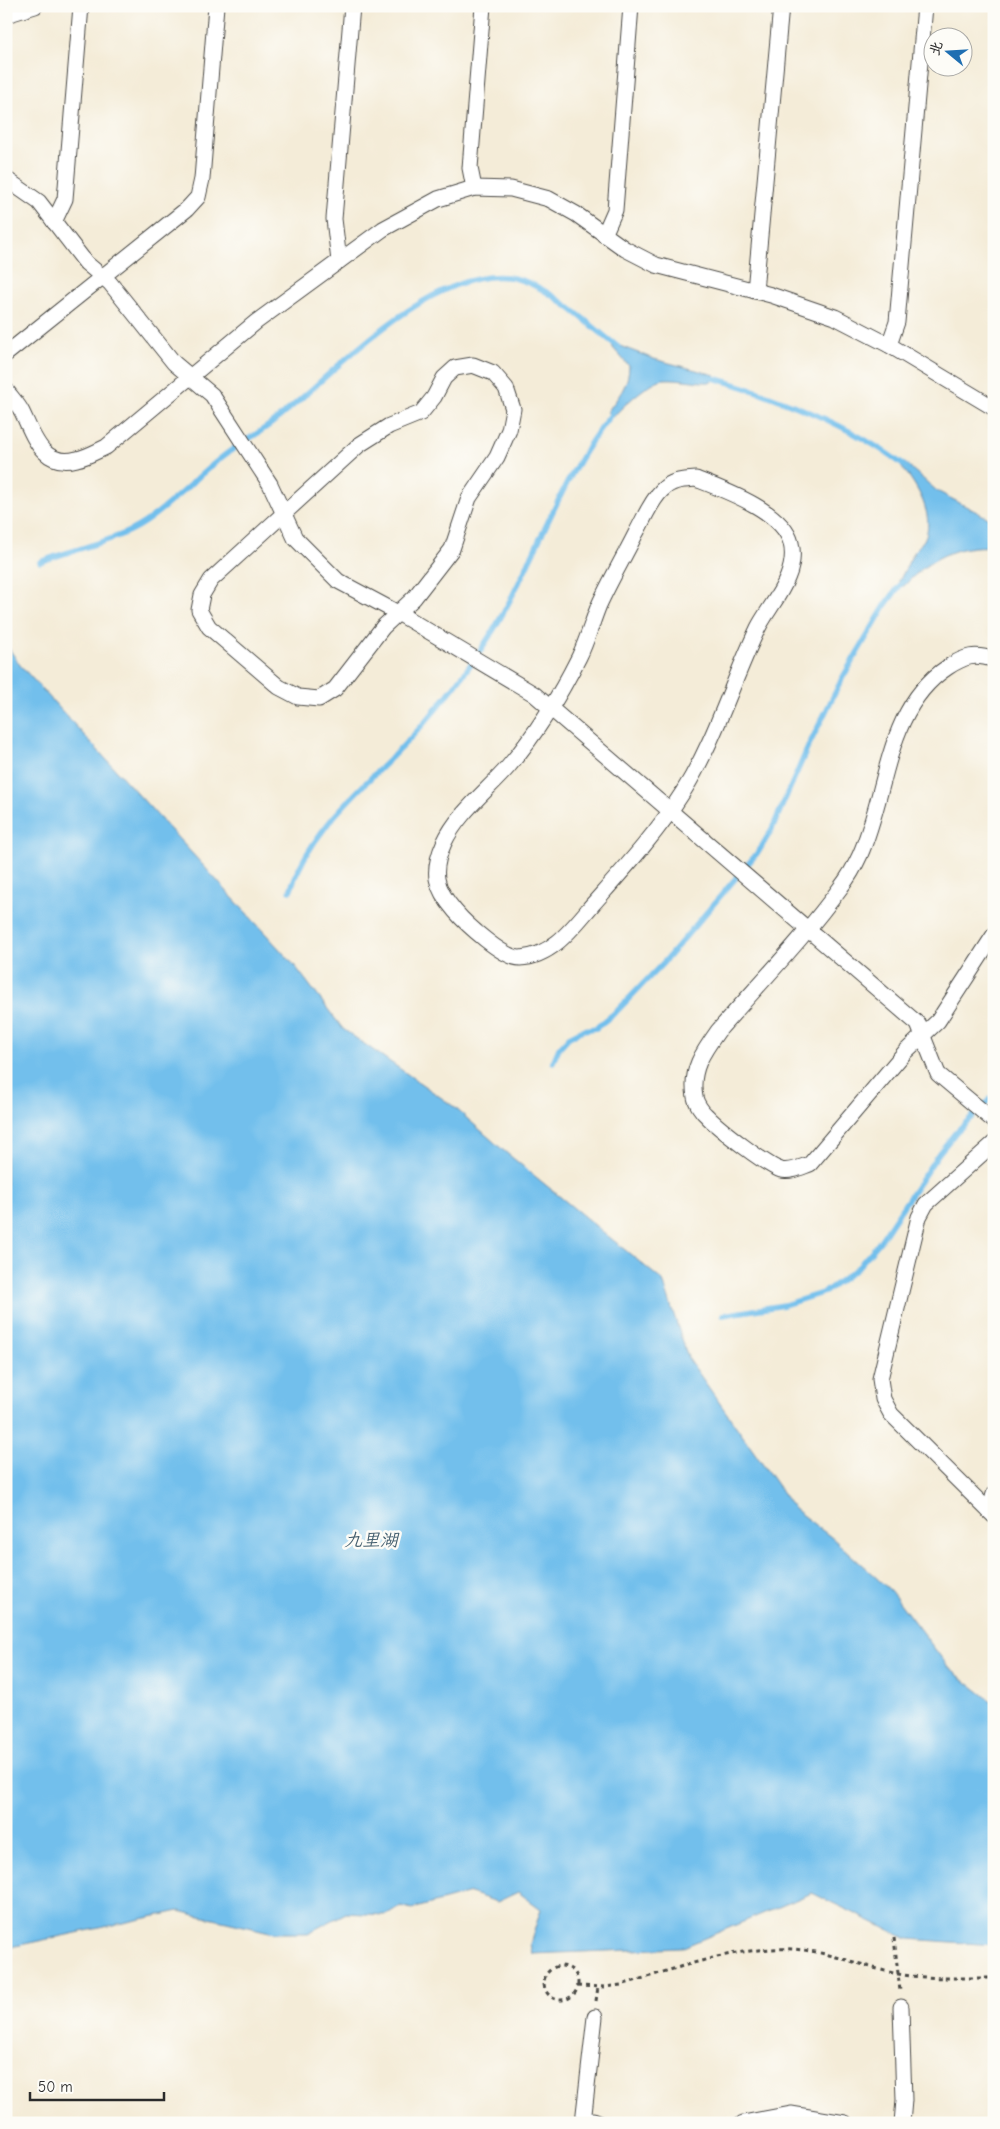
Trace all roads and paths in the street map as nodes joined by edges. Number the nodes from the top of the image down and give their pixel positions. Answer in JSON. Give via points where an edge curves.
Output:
{"nodes":[{"id":1,"x":35,"y":6,"type":"edge"},
{"id":2,"x":81,"y":6,"type":"edge"},
{"id":3,"x":216,"y":6,"type":"edge"},
{"id":4,"x":352,"y":6,"type":"edge"},
{"id":5,"x":483,"y":6,"type":"edge"},
{"id":6,"x":631,"y":6,"type":"edge"},
{"id":7,"x":781,"y":6,"type":"edge"},
{"id":8,"x":925,"y":6,"type":"edge"},
{"id":9,"x":6,"y":15,"type":"edge"},
{"id":10,"x":6,"y":179,"type":"edge"},
{"id":11,"x":474,"y":188,"type":"junction"},
{"id":12,"x":54,"y":222,"type":"junction"},
{"id":13,"x":604,"y":235,"type":"junction"},
{"id":14,"x":339,"y":262,"type":"junction"},
{"id":15,"x":102,"y":277,"type":"junction"},
{"id":16,"x":754,"y":291,"type":"junction"},
{"id":17,"x":889,"y":345,"type":"junction"},
{"id":18,"x":6,"y":354,"type":"edge"},
{"id":19,"x":191,"y":377,"type":"junction"},
{"id":20,"x":6,"y":390,"type":"edge"},
{"id":21,"x":994,"y":408,"type":"edge"},
{"id":22,"x":284,"y":514,"type":"junction"},
{"id":23,"x":398,"y":613,"type":"junction"},
{"id":24,"x":994,"y":660,"type":"edge"},
{"id":25,"x":550,"y":708,"type":"junction"},
{"id":26,"x":669,"y":810,"type":"junction"},
{"id":27,"x":807,"y":928,"type":"junction"},
{"id":28,"x":994,"y":935,"type":"edge"},
{"id":29,"x":923,"y":1035,"type":"junction"},
{"id":30,"x":990,"y":1118,"type":"edge"},
{"id":31,"x":994,"y":1143,"type":"edge"},
{"id":32,"x":994,"y":1494,"type":"edge"},
{"id":33,"x":991,"y":1513,"type":"edge"},
{"id":34,"x":894,"y":1938,"type":"dead end"},
{"id":35,"x":899,"y":1974,"type":"junction"},
{"id":36,"x":994,"y":1978,"type":"edge"},
{"id":37,"x":577,"y":1986,"type":"junction"},
{"id":38,"x":901,"y":2007,"type":"joint"},
{"id":39,"x":595,"y":2017,"type":"dead end"},
{"id":40,"x":814,"y":2120,"type":"edge"},
{"id":41,"x":581,"y":2122,"type":"edge"},
{"id":42,"x":601,"y":2123,"type":"edge"},
{"id":43,"x":743,"y":2123,"type":"edge"},
{"id":44,"x":845,"y":2123,"type":"edge"},
{"id":45,"x":902,"y":2123,"type":"edge"}],
"edges":[{"from":1,"to":9,"type":"street"},
{"from":2,"to":12,"type":"street","via":[[65,199]]},
{"from":3,"to":15,"type":"street","via":[[198,197]]},
{"from":4,"to":14,"type":"street","via":[[334,219]]},
{"from":5,"to":11,"type":"street","via":[[470,168]]},
{"from":6,"to":13,"type":"street","via":[[615,210]]},
{"from":7,"to":16,"type":"street"},
{"from":8,"to":17,"type":"street","via":[[897,322]]},
{"from":10,"to":12,"type":"street","via":[[39,202]]},
{"from":11,"to":13,"type":"street","via":[[511,189],[549,199]]},
{"from":11,"to":14,"type":"street","via":[[438,198],[383,229]]},
{"from":12,"to":15,"type":"street","via":[[86,264]]},
{"from":13,"to":16,"type":"street","via":[[656,265]]},
{"from":14,"to":19,"type":"street","via":[[256,322]]},
{"from":15,"to":18,"type":"street"},
{"from":15,"to":19,"type":"street","via":[[174,363]]},
{"from":16,"to":17,"type":"street","via":[[835,317]]},
{"from":17,"to":21,"type":"street"},
{"from":19,"to":20,"type":"street","via":[[106,447],[78,459],[60,461],[44,453],[34,440],[21,410]]},
{"from":19,"to":22,"type":"street","via":[[212,395],[270,484]]},
{"from":22,"to":23,"type":"street","via":[[295,538],[338,581]]},
{"from":22,"to":23,"type":"street","via":[[211,580],[202,595],[199,610],[208,627],[279,688],[298,697],[320,698],[335,689],[383,627]]},
{"from":22,"to":23,"type":"street","via":[[359,445],[389,426],[421,413],[444,378],[455,368],[473,365],[493,373],[506,388],[513,409],[509,430],[497,456],[469,498],[452,549],[414,598]]},
{"from":23,"to":25,"type":"street","via":[[534,694]]},
{"from":24,"to":27,"type":"street","via":[[980,655],[960,659],[939,673],[916,699],[898,730],[860,855],[841,887]]},
{"from":25,"to":26,"type":"street"},
{"from":25,"to":26,"type":"street","via":[[509,766],[465,813],[445,840],[438,859],[436,880],[442,895],[458,914],[503,952],[518,958],[536,954],[561,941],[632,860]]},
{"from":25,"to":26,"type":"street","via":[[579,657],[599,605],[662,490],[677,480],[696,479],[740,496],[780,524],[791,542],[792,562],[782,589],[758,628],[718,723],[683,792]]},
{"from":26,"to":27,"type":"street"},
{"from":27,"to":29,"type":"street","via":[[918,1024]]},
{"from":27,"to":29,"type":"street","via":[[701,1054],[693,1078],[695,1100],[706,1116],[769,1164],[781,1170],[794,1170],[810,1164]]},
{"from":28,"to":29,"type":"street","via":[[938,1021]]},
{"from":29,"to":30,"type":"street","via":[[938,1074]]},
{"from":31,"to":33,"type":"street","via":[[926,1204],[919,1217],[880,1379],[883,1399],[891,1414]]},
{"from":32,"to":33,"type":"street"},
{"from":34,"to":35,"type":"path"},
{"from":35,"to":36,"type":"path"},
{"from":35,"to":37,"type":"path","via":[[821,1953],[792,1949],[757,1950],[621,1985],[606,1988]]},
{"from":35,"to":38,"type":"path"},
{"from":37,"to":37,"type":"path","via":[[572,1971],[562,1967],[556,1967],[547,1974],[544,1984],[552,1998],[563,2000],[573,1995]]},
{"from":38,"to":45,"type":"street"},
{"from":39,"to":41,"type":"street"},
{"from":40,"to":43,"type":"street","via":[[791,2114]]},
{"from":40,"to":44,"type":"street"},
{"from":41,"to":42,"type":"street","via":[[593,2120]]}]}
